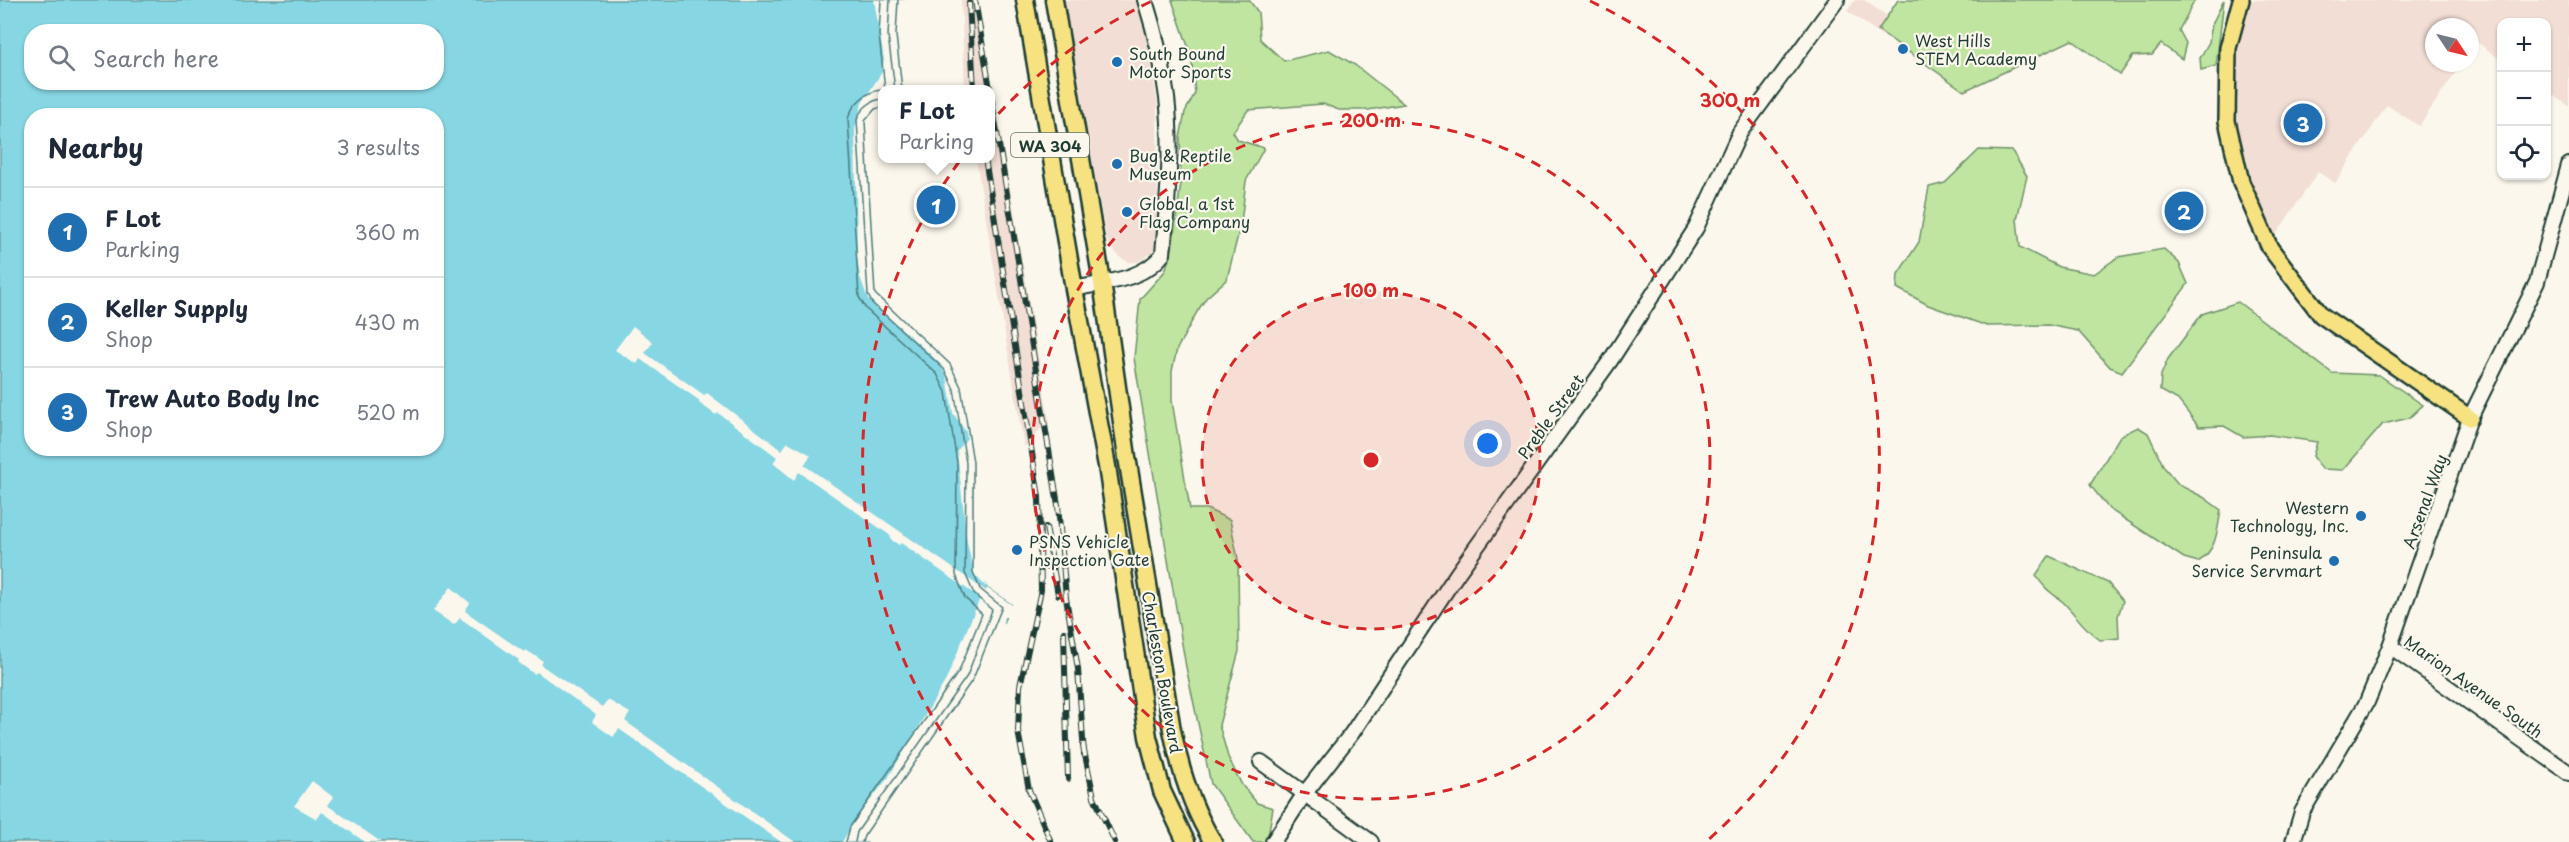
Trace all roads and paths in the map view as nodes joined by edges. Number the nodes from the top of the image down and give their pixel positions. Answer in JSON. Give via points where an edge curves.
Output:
{"nodes":[{"id":1,"x":1025,"y":0,"type":"edge"},
{"id":2,"x":1054,"y":0,"type":"edge"},
{"id":3,"x":1145,"y":0,"type":"edge"},
{"id":4,"x":1837,"y":0,"type":"edge"},
{"id":5,"x":2241,"y":0,"type":"edge"},
{"id":6,"x":2569,"y":165,"type":"edge"},
{"id":7,"x":1102,"y":282,"type":"junction"},
{"id":8,"x":1074,"y":289,"type":"junction"},
{"id":9,"x":2470,"y":418,"type":"junction"},
{"id":10,"x":2390,"y":646,"type":"junction"},
{"id":11,"x":1261,"y":762,"type":"dead end"},
{"id":12,"x":2569,"y":773,"type":"edge"},
{"id":13,"x":1305,"y":793,"type":"junction"},
{"id":14,"x":1186,"y":842,"type":"edge"},
{"id":15,"x":1213,"y":842,"type":"edge"},
{"id":16,"x":1273,"y":842,"type":"edge"},
{"id":17,"x":1371,"y":842,"type":"edge"},
{"id":18,"x":2293,"y":842,"type":"edge"}],
"edges":[{"from":1,"to":8,"type":"highway","number":"WA 304"},
{"from":2,"to":7,"type":"highway","number":"WA 304"},
{"from":3,"to":7,"type":"main road","via":[[1158,43],[1167,100],[1162,254],[1154,265],[1139,274]]},
{"from":4,"to":13,"type":"main road","name":"Preble Street","via":[[1740,132],[1696,228],[1610,361],[1457,574],[1352,733]]},
{"from":5,"to":9,"type":"main road","via":[[2228,48],[2227,120],[2241,182],[2270,248],[2321,315]]},
{"from":6,"to":9,"type":"main road","name":"Arsenal Way","via":[[2536,282]]},
{"from":7,"to":8,"type":"main road"},
{"from":7,"to":15,"type":"highway","name":"Charleston Boulevard","number":"WA 304","via":[[1174,740],[1196,810]]},
{"from":8,"to":14,"type":"highway","name":"Charleston Boulevard","number":"WA 304","via":[[1107,466],[1148,737],[1162,791]]},
{"from":9,"to":10,"type":"main road","name":"Arsenal Way"},
{"from":10,"to":12,"type":"main road","name":"Marion Avenue South"},
{"from":10,"to":18,"type":"main road","name":"Arsenal Way","via":[[2367,702],[2302,812]]},
{"from":11,"to":13,"type":"main road"},
{"from":13,"to":16,"type":"main road","name":"Preble Street"},
{"from":13,"to":17,"type":"main road"}]}
